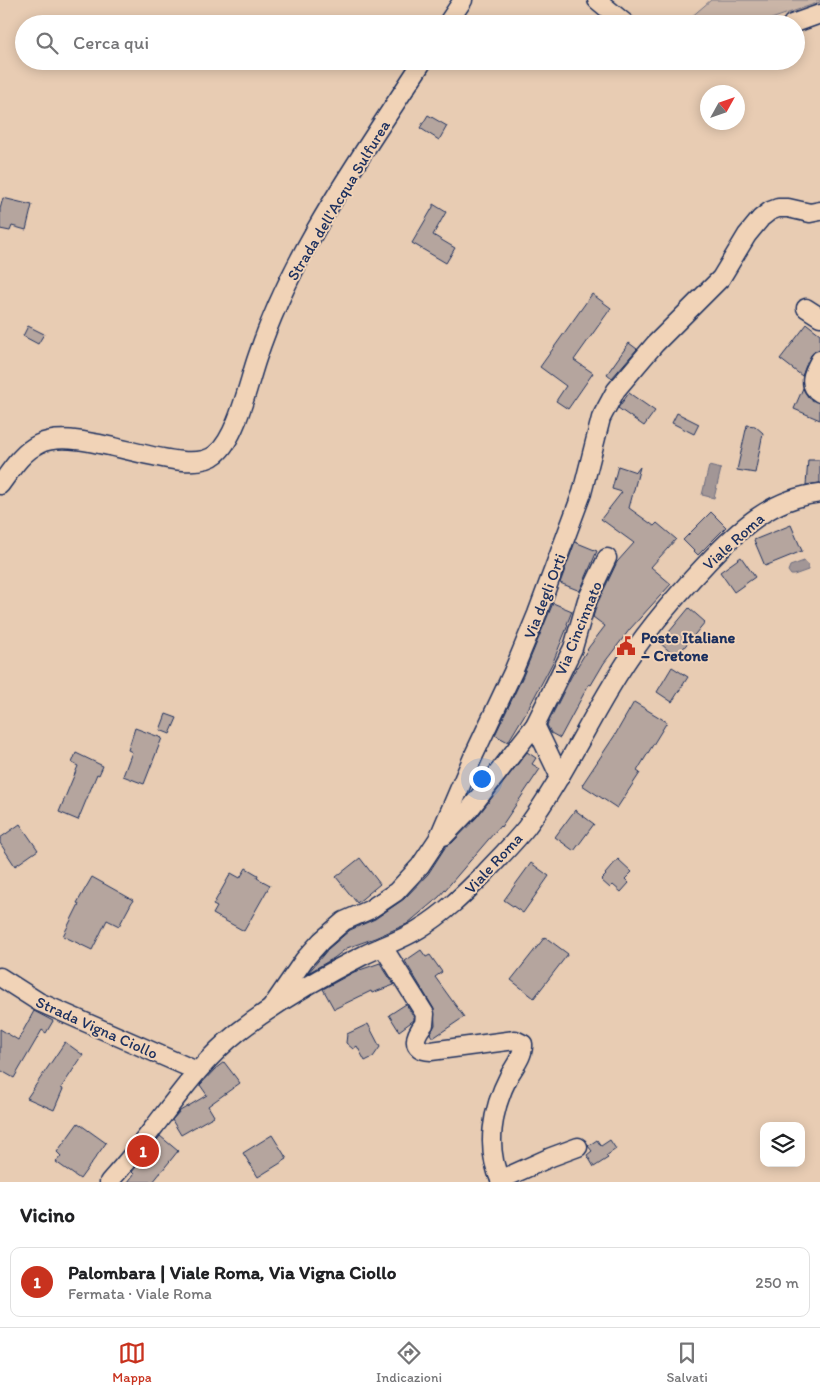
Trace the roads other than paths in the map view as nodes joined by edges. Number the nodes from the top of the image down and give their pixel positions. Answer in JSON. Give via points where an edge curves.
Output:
{"nodes":[{"id":1,"x":463,"y":0,"type":"edge"},
{"id":2,"x":597,"y":0,"type":"edge"},
{"id":3,"x":820,"y":14,"type":"edge"},
{"id":4,"x":453,"y":15,"type":"edge"},
{"id":5,"x":615,"y":15,"type":"edge"},
{"id":6,"x":805,"y":19,"type":"edge"},
{"id":7,"x":417,"y":70,"type":"edge"},
{"id":8,"x":820,"y":211,"type":"edge"},
{"id":9,"x":820,"y":360,"type":"edge"},
{"id":10,"x":816,"y":388,"type":"edge"},
{"id":11,"x":0,"y":485,"type":"edge"},
{"id":12,"x":820,"y":493,"type":"edge"},
{"id":13,"x":607,"y":558,"type":"dead end"},
{"id":14,"x":535,"y":725,"type":"junction"},
{"id":15,"x":560,"y":777,"type":"junction"},
{"id":16,"x":435,"y":845,"type":"junction"},
{"id":17,"x":383,"y":947,"type":"junction"},
{"id":18,"x":0,"y":976,"type":"edge"},
{"id":19,"x":271,"y":1008,"type":"junction"},
{"id":20,"x":197,"y":1071,"type":"junction"},
{"id":21,"x":578,"y":1146,"type":"dead end"},
{"id":22,"x":501,"y":1181,"type":"edge"},
{"id":23,"x":109,"y":1182,"type":"edge"}],
"edges":[{"from":1,"to":4,"type":"street"},
{"from":2,"to":5,"type":"street"},
{"from":3,"to":6,"type":"street"},
{"from":7,"to":11,"type":"street","name":"Strada dell'Acqua Sulfurea","via":[[296,264],[276,305],[235,424],[218,453],[206,460],[182,461],[76,440],[54,440],[42,442],[28,451]]},
{"from":8,"to":16,"type":"street","name":"Via degli Orti","via":[[810,213],[778,208],[761,218],[721,278],[631,370],[610,398],[599,424],[577,508],[530,634]]},
{"from":9,"to":10,"type":"street","via":[[813,374]]},
{"from":12,"to":15,"type":"street","name":"Viale Roma","via":[[789,500],[760,515],[724,546],[671,602],[643,635],[618,674]]},
{"from":13,"to":14,"type":"street","name":"Via Cincinnato","via":[[587,600],[573,648]]},
{"from":14,"to":15,"type":"street"},
{"from":14,"to":16,"type":"street","name":"Via Cincinnato","via":[[469,810]]},
{"from":15,"to":17,"type":"street","name":"Viale Roma","via":[[524,830],[462,896],[419,930]]},
{"from":16,"to":19,"type":"street","name":"Via degli Orti","via":[[396,892],[339,924],[321,941]]},
{"from":17,"to":19,"type":"street","name":"Viale Roma","via":[[311,983]]},
{"from":17,"to":22,"type":"street","via":[[425,1014],[416,1039],[423,1050],[515,1040],[523,1044],[499,1100],[493,1126],[492,1154]]},
{"from":18,"to":20,"type":"street","name":"Strada Vigna Ciollo","via":[[39,1002]]},
{"from":19,"to":20,"type":"street","name":"Viale Roma","via":[[237,1033]]},
{"from":20,"to":23,"type":"street","name":"Viale Roma"},
{"from":21,"to":22,"type":"street"}]}
